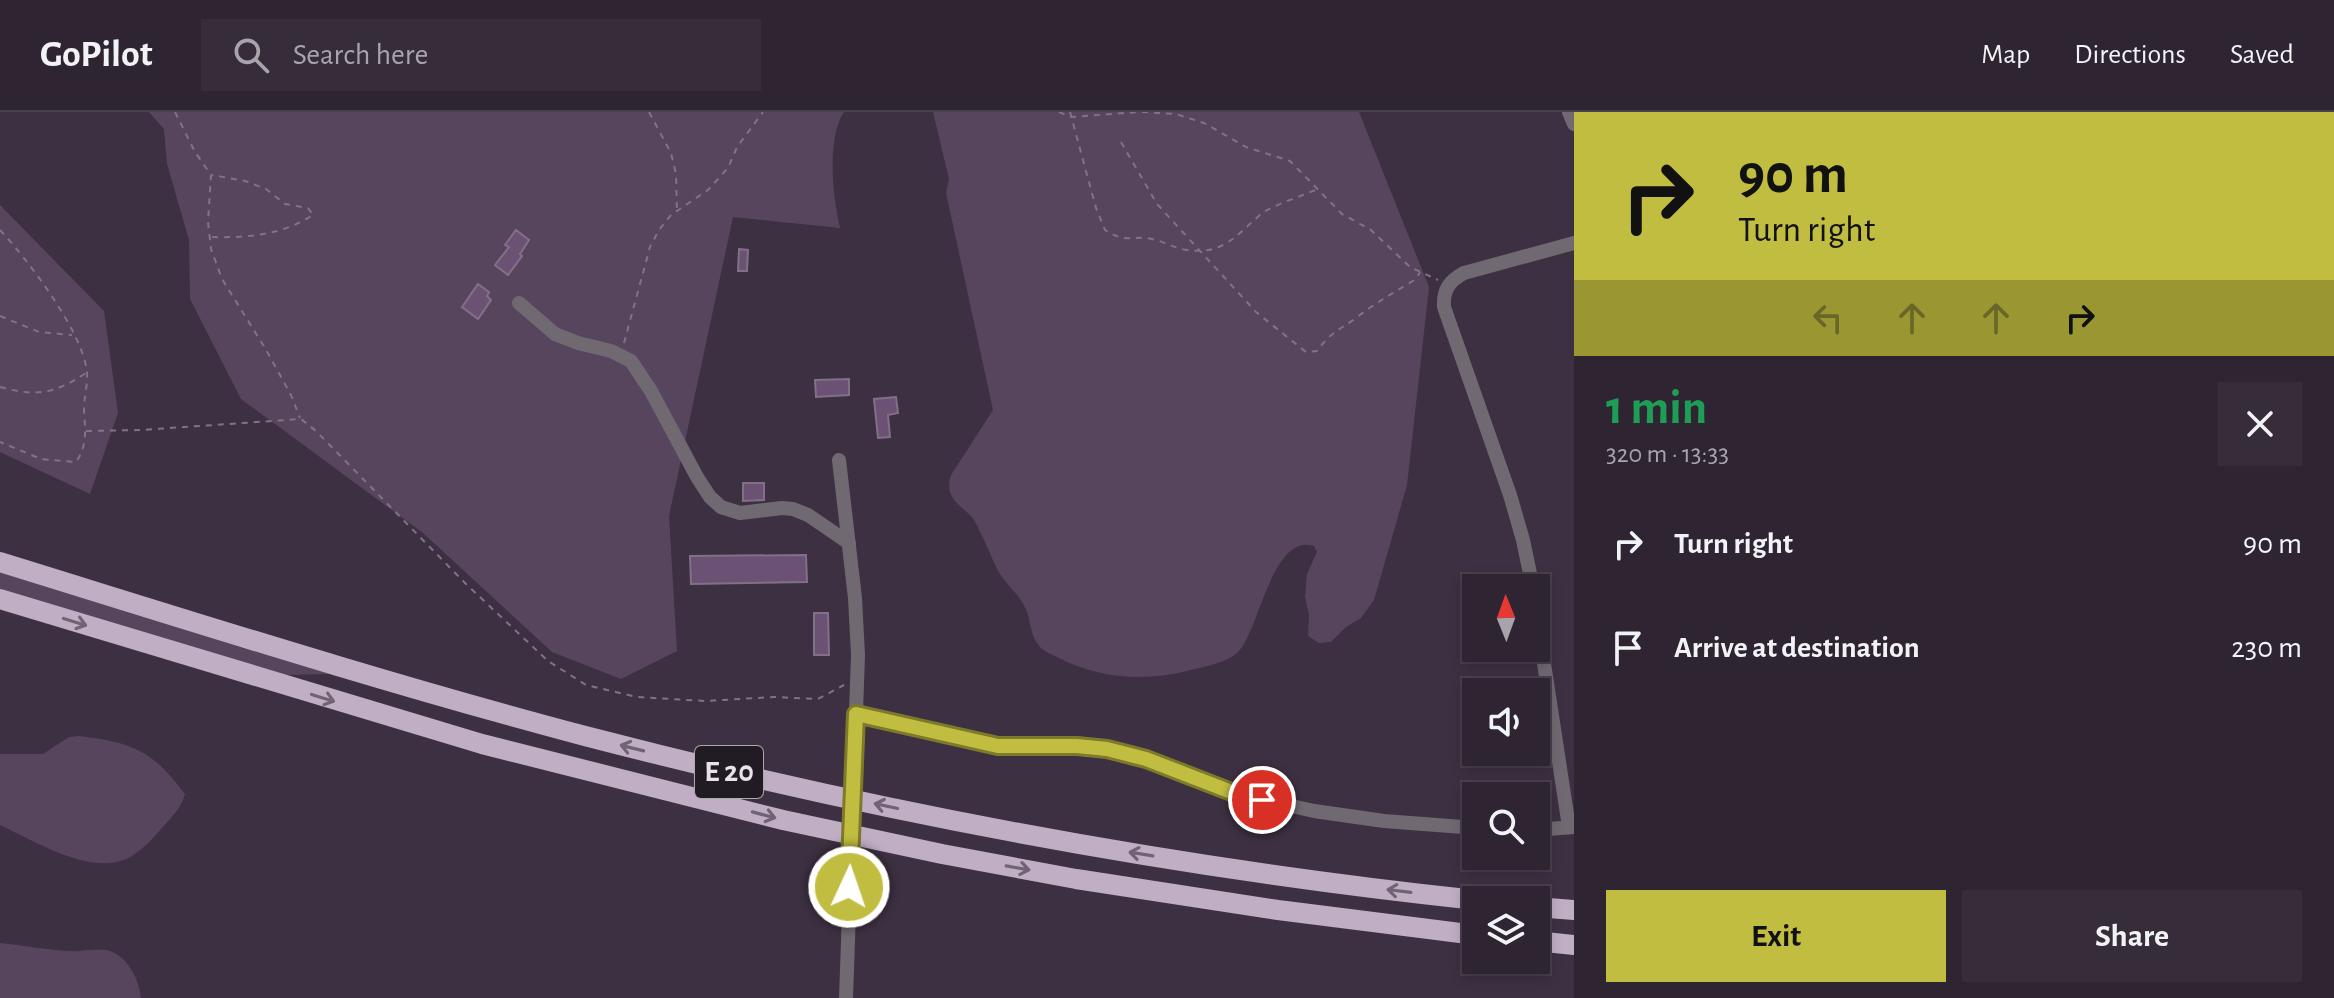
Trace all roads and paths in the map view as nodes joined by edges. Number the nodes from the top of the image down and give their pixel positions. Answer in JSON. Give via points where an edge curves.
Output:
{"nodes":[{"id":1,"x":175,"y":112,"type":"edge"},
{"id":2,"x":649,"y":112,"type":"edge"},
{"id":3,"x":763,"y":112,"type":"edge"},
{"id":4,"x":1059,"y":112,"type":"edge"},
{"id":5,"x":1070,"y":112,"type":"edge"},
{"id":6,"x":1140,"y":112,"type":"edge"},
{"id":7,"x":1569,"y":112,"type":"edge"},
{"id":8,"x":1071,"y":117,"type":"junction"},
{"id":9,"x":1574,"y":124,"type":"edge"},
{"id":10,"x":1121,"y":142,"type":"dead end"},
{"id":11,"x":211,"y":175,"type":"junction"},
{"id":12,"x":1318,"y":189,"type":"junction"},
{"id":13,"x":677,"y":212,"type":"junction"},
{"id":14,"x":0,"y":230,"type":"edge"},
{"id":15,"x":210,"y":237,"type":"junction"},
{"id":16,"x":1574,"y":243,"type":"edge"},
{"id":17,"x":1200,"y":250,"type":"junction"},
{"id":18,"x":1420,"y":272,"type":"junction"},
{"id":19,"x":1449,"y":284,"type":"junction"},
{"id":20,"x":519,"y":303,"type":"dead end"},
{"id":21,"x":0,"y":316,"type":"edge"},
{"id":22,"x":74,"y":336,"type":"junction"},
{"id":23,"x":621,"y":355,"type":"junction"},
{"id":24,"x":87,"y":372,"type":"junction"},
{"id":25,"x":0,"y":387,"type":"edge"},
{"id":26,"x":301,"y":419,"type":"junction"},
{"id":27,"x":86,"y":431,"type":"junction"},
{"id":28,"x":0,"y":442,"type":"edge"},
{"id":29,"x":839,"y":460,"type":"dead end"},
{"id":30,"x":849,"y":543,"type":"junction"},
{"id":31,"x":0,"y":562,"type":"edge"},
{"id":32,"x":1530,"y":574,"type":"edge"},
{"id":33,"x":0,"y":599,"type":"edge"},
{"id":34,"x":1544,"y":662,"type":"edge"},
{"id":35,"x":857,"y":668,"type":"junction"},
{"id":36,"x":856,"y":714,"type":"junction"},
{"id":37,"x":1462,"y":827,"type":"edge"},
{"id":38,"x":1572,"y":827,"type":"edge"},
{"id":39,"x":1550,"y":829,"type":"edge"},
{"id":40,"x":1462,"y":898,"type":"edge"},
{"id":41,"x":1550,"y":908,"type":"edge"},
{"id":42,"x":1574,"y":910,"type":"edge"},
{"id":43,"x":1462,"y":933,"type":"edge"},
{"id":44,"x":1550,"y":942,"type":"edge"},
{"id":45,"x":1574,"y":945,"type":"edge"},
{"id":46,"x":846,"y":998,"type":"edge"}],
"edges":[{"from":1,"to":11,"type":"path"},
{"from":2,"to":13,"type":"path","via":[[671,153]]},
{"from":3,"to":13,"type":"path","via":[[728,168]]},
{"from":4,"to":8,"type":"path"},
{"from":5,"to":8,"type":"path"},
{"from":6,"to":8,"type":"path"},
{"from":6,"to":12,"type":"path","via":[[1176,114],[1204,123],[1246,147],[1290,161]]},
{"from":7,"to":9,"type":"street"},
{"from":8,"to":17,"type":"path","via":[[1105,230],[1127,239]]},
{"from":10,"to":17,"type":"path","via":[[1157,204]]},
{"from":11,"to":15,"type":"path"},
{"from":11,"to":15,"type":"path","via":[[266,189],[313,215],[297,226],[258,236]]},
{"from":12,"to":17,"type":"path","via":[[1262,213],[1220,248]]},
{"from":12,"to":18,"type":"path","via":[[1342,214],[1371,230]]},
{"from":13,"to":23,"type":"path","via":[[650,247]]},
{"from":14,"to":22,"type":"path","via":[[51,296]]},
{"from":15,"to":26,"type":"path","via":[[222,279]]},
{"from":16,"to":19,"type":"street","via":[[1464,273]]},
{"from":17,"to":18,"type":"path","via":[[1256,312],[1306,352],[1317,351],[1336,330]]},
{"from":18,"to":19,"type":"path"},
{"from":19,"to":32,"type":"street","via":[[1444,307],[1510,495]]},
{"from":20,"to":23,"type":"street","via":[[555,334]]},
{"from":21,"to":22,"type":"path","via":[[39,332]]},
{"from":22,"to":24,"type":"path"},
{"from":23,"to":30,"type":"street","via":[[641,374],[697,477],[721,507],[740,513],[793,509]]},
{"from":24,"to":25,"type":"path","via":[[61,389],[24,393]]},
{"from":24,"to":27,"type":"path"},
{"from":26,"to":27,"type":"path"},
{"from":26,"to":35,"type":"path","via":[[548,661],[586,685],[637,697],[818,699],[842,686]]},
{"from":27,"to":28,"type":"path","via":[[76,462],[41,459]]},
{"from":29,"to":30,"type":"street"},
{"from":30,"to":35,"type":"street"},
{"from":40,"to":31,"type":"highway","number":"E 20","one_way":true,"via":[[1091,846],[744,775],[451,699]]},
{"from":33,"to":43,"type":"highway","number":"E 20","one_way":true,"via":[[467,740],[783,820],[1090,881]]},
{"from":34,"to":38,"type":"street"},
{"from":35,"to":36,"type":"street"},
{"from":36,"to":37,"type":"street","via":[[998,746],[1107,749],[1234,793],[1314,811]]},
{"from":36,"to":46,"type":"street"},
{"from":38,"to":39,"type":"street"},
{"from":41,"to":42,"type":"highway"},
{"from":44,"to":45,"type":"highway"}]}
